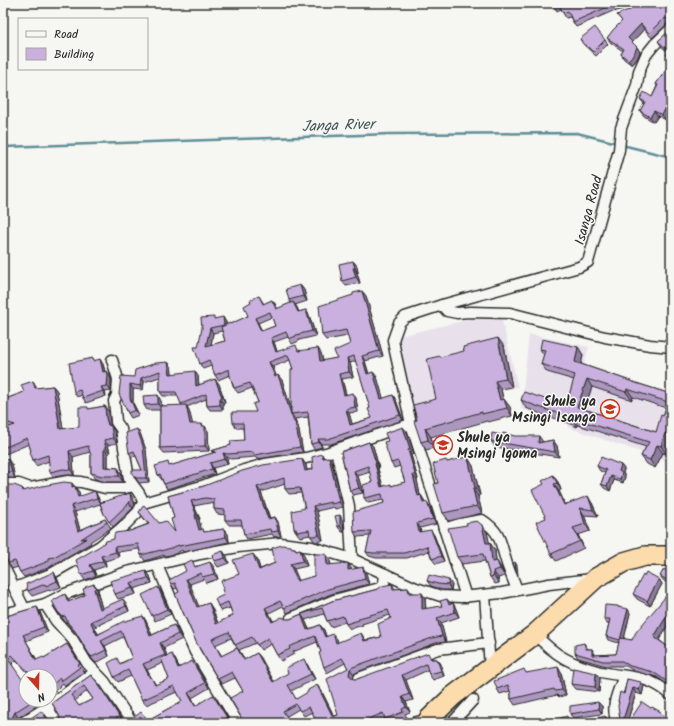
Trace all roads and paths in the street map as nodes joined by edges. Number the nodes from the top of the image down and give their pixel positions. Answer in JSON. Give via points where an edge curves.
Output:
{"nodes":[{"id":1,"x":671,"y":29,"type":"edge"},
{"id":2,"x":442,"y":304,"type":"junction"},
{"id":3,"x":671,"y":346,"type":"edge"},
{"id":4,"x":112,"y":360,"type":"dead end"},
{"id":5,"x":411,"y":424,"type":"junction"},
{"id":6,"x":336,"y":450,"type":"junction"},
{"id":7,"x":3,"y":484,"type":"edge"},
{"id":8,"x":133,"y":486,"type":"junction"},
{"id":9,"x":143,"y":503,"type":"junction"},
{"id":10,"x":444,"y":529,"type":"junction"},
{"id":11,"x":671,"y":556,"type":"edge"},
{"id":12,"x":352,"y":559,"type":"junction"},
{"id":13,"x":157,"y":564,"type":"junction"},
{"id":14,"x":3,"y":565,"type":"edge"},
{"id":15,"x":385,"y":574,"type":"junction"},
{"id":16,"x":596,"y":578,"type":"junction"},
{"id":17,"x":15,"y":588,"type":"junction"},
{"id":18,"x":517,"y":590,"type":"junction"},
{"id":19,"x":485,"y":595,"type":"junction"},
{"id":20,"x":466,"y":597,"type":"junction"},
{"id":21,"x":45,"y":604,"type":"junction"},
{"id":22,"x":24,"y":608,"type":"junction"},
{"id":23,"x":3,"y":614,"type":"edge"},
{"id":24,"x":291,"y":618,"type":"edge"},
{"id":25,"x":536,"y":634,"type":"junction"},
{"id":26,"x":489,"y":642,"type":"junction"},
{"id":27,"x":490,"y":668,"type":"junction"},
{"id":28,"x":95,"y":672,"type":"junction"},
{"id":29,"x":624,"y":676,"type":"junction"},
{"id":30,"x":359,"y":678,"type":"edge"},
{"id":31,"x":671,"y":694,"type":"edge"},
{"id":32,"x":58,"y":700,"type":"edge"},
{"id":33,"x":473,"y":700,"type":"dead end"},
{"id":34,"x":47,"y":708,"type":"joint"},
{"id":35,"x":423,"y":722,"type":"edge"},
{"id":36,"x":22,"y":723,"type":"edge"},
{"id":37,"x":57,"y":723,"type":"edge"},
{"id":38,"x":132,"y":723,"type":"edge"},
{"id":39,"x":238,"y":723,"type":"edge"},
{"id":40,"x":452,"y":723,"type":"edge"},
{"id":41,"x":617,"y":723,"type":"edge"}],
"edges":[{"from":1,"to":2,"type":"street","name":"Isanga Road","via":[[646,55],[639,71],[637,86],[624,116],[619,150],[588,262],[579,268]]},
{"from":2,"to":3,"type":"street","via":[[447,310],[457,313],[510,313],[605,337]]},
{"from":2,"to":5,"type":"street","name":"Isanga Road","via":[[405,317],[399,323],[393,340]]},
{"from":4,"to":8,"type":"street","via":[[118,379],[114,402],[116,422],[121,429],[126,465]]},
{"from":5,"to":6,"type":"street"},
{"from":5,"to":10,"type":"street","name":"Isanga Road"},
{"from":6,"to":9,"type":"street","via":[[244,470],[206,485]]},
{"from":6,"to":12,"type":"street","via":[[349,506]]},
{"from":7,"to":8,"type":"street","via":[[19,484],[30,488],[68,481],[105,488]]},
{"from":8,"to":9,"type":"street","via":[[141,494]]},
{"from":9,"to":17,"type":"street","via":[[126,524],[100,546],[50,574]]},
{"from":10,"to":18,"type":"street","via":[[482,520],[492,526],[504,548]]},
{"from":10,"to":20,"type":"street","name":"Isanga Road"},
{"from":11,"to":16,"type":"highway","via":[[645,556],[624,562]]},
{"from":12,"to":13,"type":"street","via":[[312,547],[280,543],[238,547]]},
{"from":12,"to":15,"type":"street"},
{"from":13,"to":21,"type":"street","via":[[65,594]]},
{"from":13,"to":39,"type":"street","via":[[195,652]]},
{"from":14,"to":17,"type":"street"},
{"from":15,"to":20,"type":"street","via":[[441,596]]},
{"from":15,"to":24,"type":"street","via":[[384,583],[380,588],[334,600]]},
{"from":16,"to":18,"type":"street"},
{"from":16,"to":25,"type":"highway"},
{"from":17,"to":22,"type":"street"},
{"from":18,"to":19,"type":"street"},
{"from":19,"to":20,"type":"street"},
{"from":19,"to":26,"type":"street"},
{"from":21,"to":22,"type":"street"},
{"from":21,"to":28,"type":"street"},
{"from":22,"to":23,"type":"street"},
{"from":25,"to":27,"type":"highway"},
{"from":25,"to":29,"type":"street","via":[[569,662]]},
{"from":26,"to":27,"type":"street"},
{"from":26,"to":30,"type":"street","via":[[438,649]]},
{"from":27,"to":35,"type":"highway","via":[[452,696]]},
{"from":28,"to":32,"type":"street"},
{"from":28,"to":38,"type":"street","via":[[105,682]]},
{"from":29,"to":31,"type":"street","via":[[656,683]]},
{"from":29,"to":41,"type":"street","via":[[614,704]]},
{"from":33,"to":40,"type":"street"},
{"from":34,"to":36,"type":"street"},
{"from":34,"to":37,"type":"street"}]}
